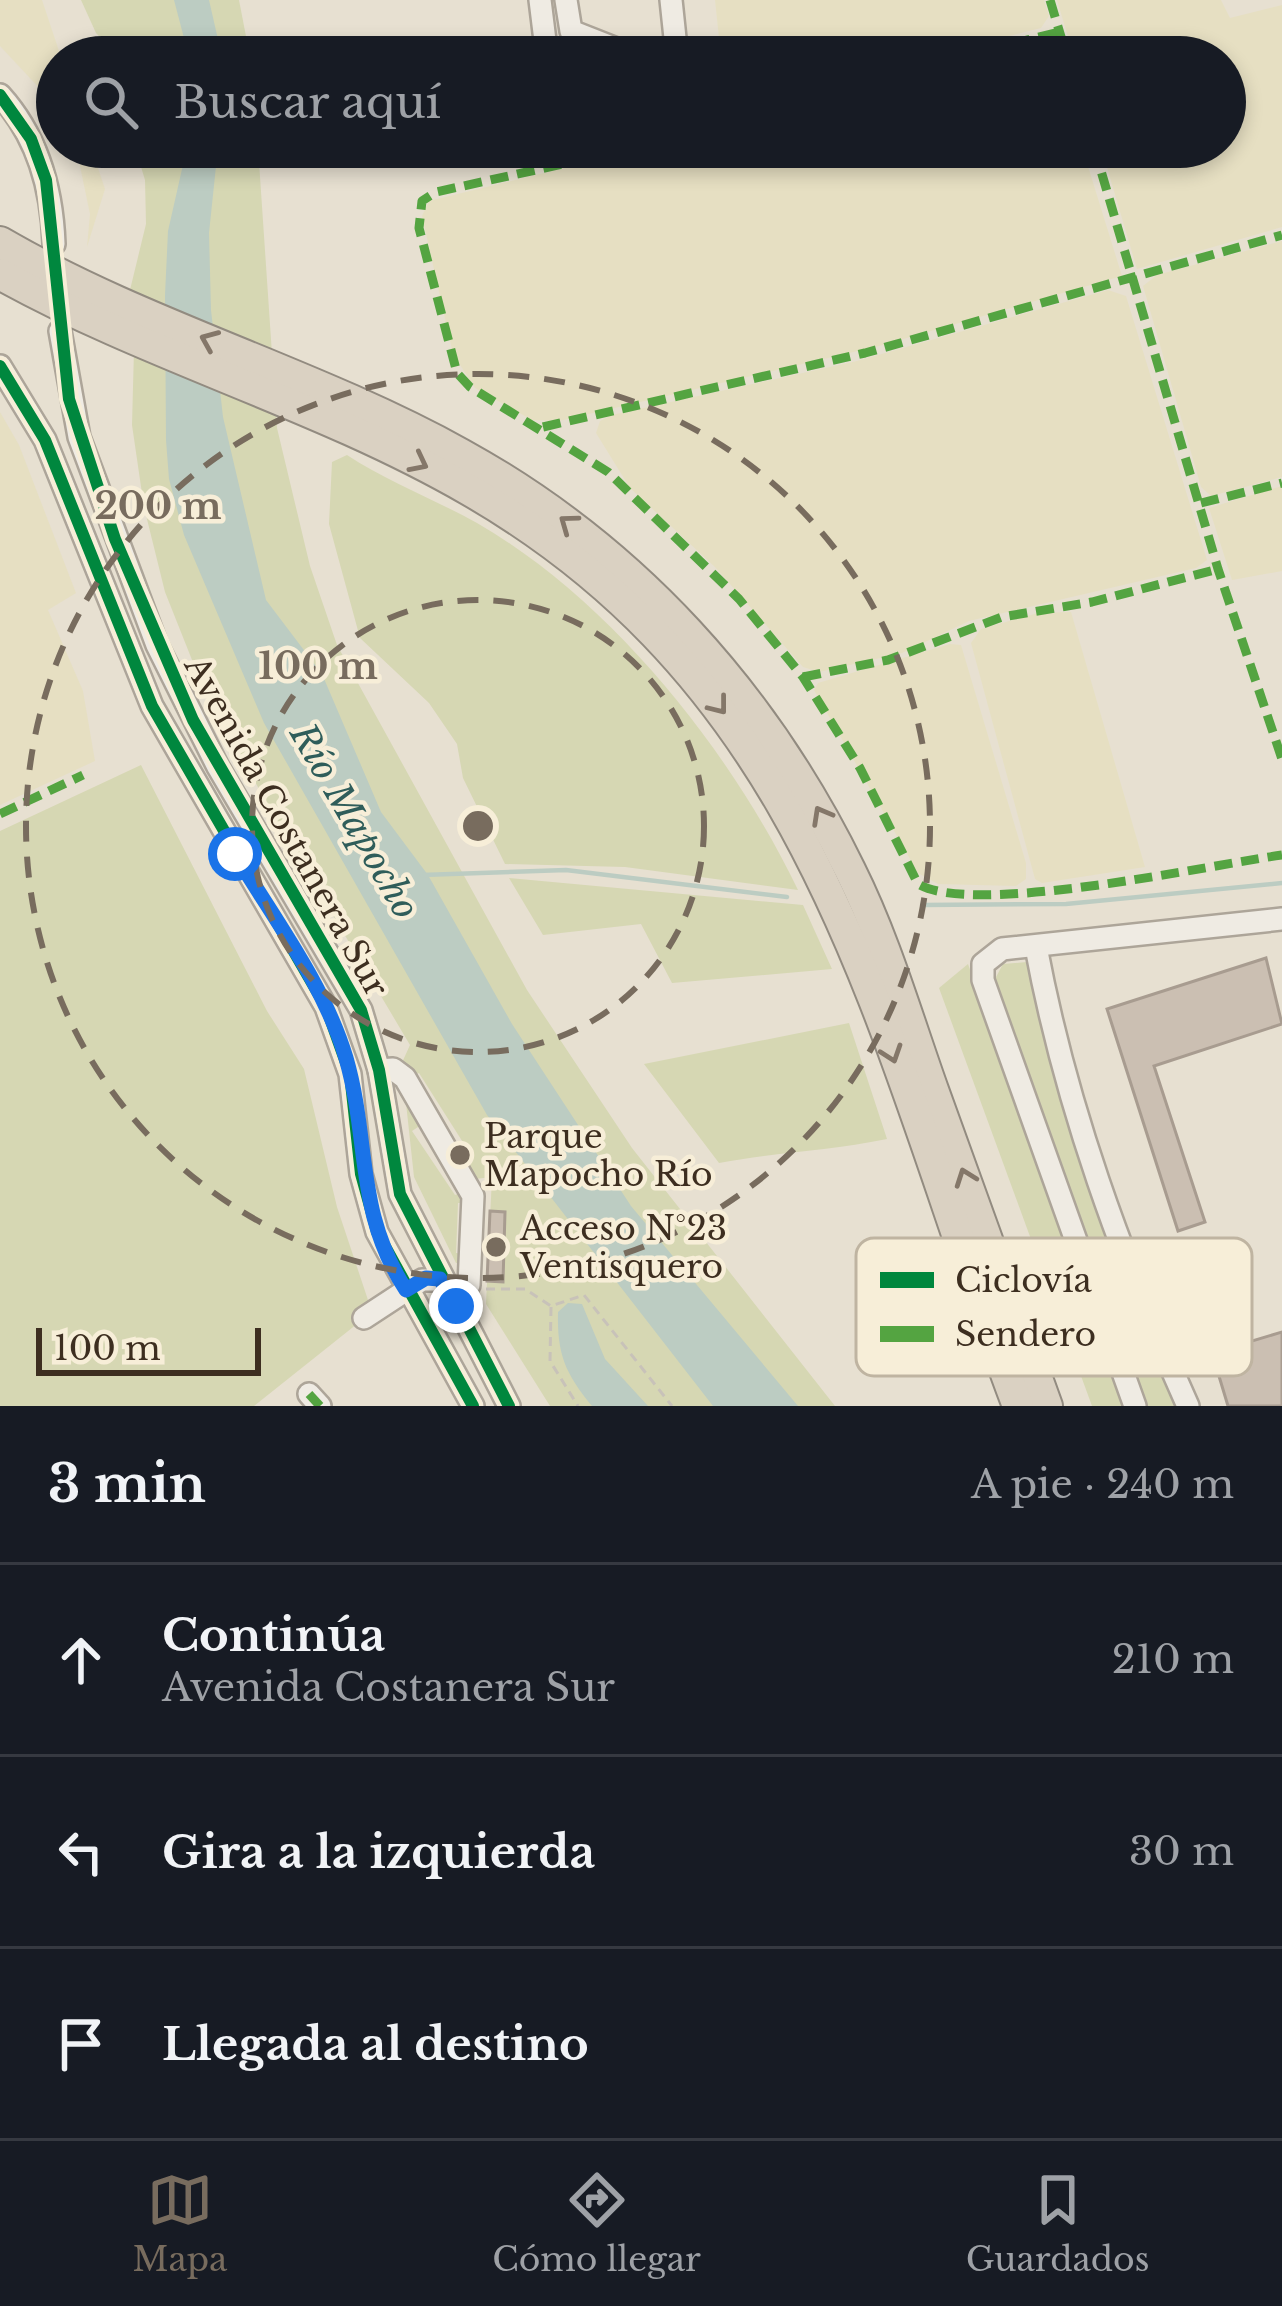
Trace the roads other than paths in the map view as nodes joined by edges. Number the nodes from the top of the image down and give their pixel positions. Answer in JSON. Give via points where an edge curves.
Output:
{"nodes":[{"id":1,"x":540,"y":0,"type":"edge"},
{"id":2,"x":566,"y":0,"type":"edge"},
{"id":3,"x":671,"y":0,"type":"edge"},
{"id":4,"x":544,"y":36,"type":"edge"},
{"id":5,"x":582,"y":36,"type":"edge"},
{"id":6,"x":675,"y":36,"type":"edge"},
{"id":7,"x":0,"y":95,"type":"edge"},
{"id":8,"x":36,"y":152,"type":"edge"},
{"id":9,"x":41,"y":168,"type":"edge"},
{"id":10,"x":0,"y":242,"type":"edge"},
{"id":11,"x":55,"y":244,"type":"dead end"},
{"id":12,"x":0,"y":274,"type":"edge"},
{"id":13,"x":60,"y":331,"type":"dead end"},
{"id":14,"x":0,"y":366,"type":"edge"},
{"id":15,"x":69,"y":399,"type":"junction"},
{"id":16,"x":30,"y":411,"type":"junction"},
{"id":17,"x":98,"y":490,"type":"junction"},
{"id":18,"x":68,"y":501,"type":"junction"},
{"id":19,"x":1282,"y":919,"type":"edge"},
{"id":20,"x":1036,"y":946,"type":"junction"},
{"id":21,"x":379,"y":1070,"type":"junction"},
{"id":22,"x":957,"y":1238,"type":"edge"},
{"id":23,"x":987,"y":1238,"type":"edge"},
{"id":24,"x":1075,"y":1238,"type":"edge"},
{"id":25,"x":1117,"y":1238,"type":"edge"},
{"id":26,"x":442,"y":1280,"type":"junction"},
{"id":27,"x":406,"y":1290,"type":"junction"},
{"id":28,"x":456,"y":1306,"type":"junction"},
{"id":29,"x":364,"y":1318,"type":"dead end"},
{"id":30,"x":1007,"y":1376,"type":"edge"},
{"id":31,"x":1036,"y":1376,"type":"edge"},
{"id":32,"x":1124,"y":1376,"type":"edge"},
{"id":33,"x":1175,"y":1376,"type":"edge"},
{"id":34,"x":473,"y":1406,"type":"edge"},
{"id":35,"x":509,"y":1406,"type":"edge"},
{"id":36,"x":1018,"y":1406,"type":"edge"},
{"id":37,"x":1047,"y":1406,"type":"edge"},
{"id":38,"x":1135,"y":1406,"type":"edge"},
{"id":39,"x":1188,"y":1406,"type":"edge"}],
"edges":[{"from":1,"to":4,"type":"street"},
{"from":2,"to":5,"type":"street","via":[[571,32]]},
{"from":3,"to":6,"type":"street"},
{"from":7,"to":8,"type":"street"},
{"from":9,"to":11,"type":"street"},
{"from":23,"to":10,"type":"highway","one_way":true,"via":[[873,922],[828,826],[761,716],[668,610],[557,514],[460,453]]},
{"from":12,"to":22,"type":"highway","one_way":true,"via":[[432,470],[566,554],[667,646],[755,754],[799,826],[844,925]]},
{"from":13,"to":15,"type":"street","name":"Avenida Costanera Sur"},
{"from":14,"to":16,"type":"street","name":"Avenida Costanera Sur"},
{"from":15,"to":16,"type":"street","via":[[46,398]]},
{"from":15,"to":17,"type":"street","name":"Avenida Costanera Sur"},
{"from":16,"to":18,"type":"street","name":"Avenida Costanera Sur"},
{"from":17,"to":18,"type":"street","via":[[83,502]]},
{"from":17,"to":21,"type":"street","name":"Avenida Costanera Sur","via":[[174,683],[351,991]]},
{"from":18,"to":27,"type":"street","name":"Avenida Costanera Sur","via":[[152,706],[337,1030],[370,1214]]},
{"from":19,"to":20,"type":"street"},
{"from":20,"to":24,"type":"street","via":[[986,959],[982,980]]},
{"from":20,"to":25,"type":"street","via":[[1060,1065]]},
{"from":21,"to":26,"type":"street","name":"Avenida Costanera Sur","via":[[400,1195]]},
{"from":21,"to":28,"type":"street","via":[[405,1078],[473,1196],[469,1279]]},
{"from":26,"to":27,"type":"street","via":[[426,1278]]},
{"from":26,"to":28,"type":"street","name":"Avenida Costanera Sur"},
{"from":27,"to":29,"type":"street"},
{"from":27,"to":34,"type":"street","name":"Avenida Costanera Sur"},
{"from":28,"to":35,"type":"street","name":"Avenida Costanera Sur"},
{"from":30,"to":36,"type":"highway","one_way":true},
{"from":37,"to":31,"type":"highway","one_way":true},
{"from":32,"to":38,"type":"street"},
{"from":33,"to":39,"type":"street"}]}
